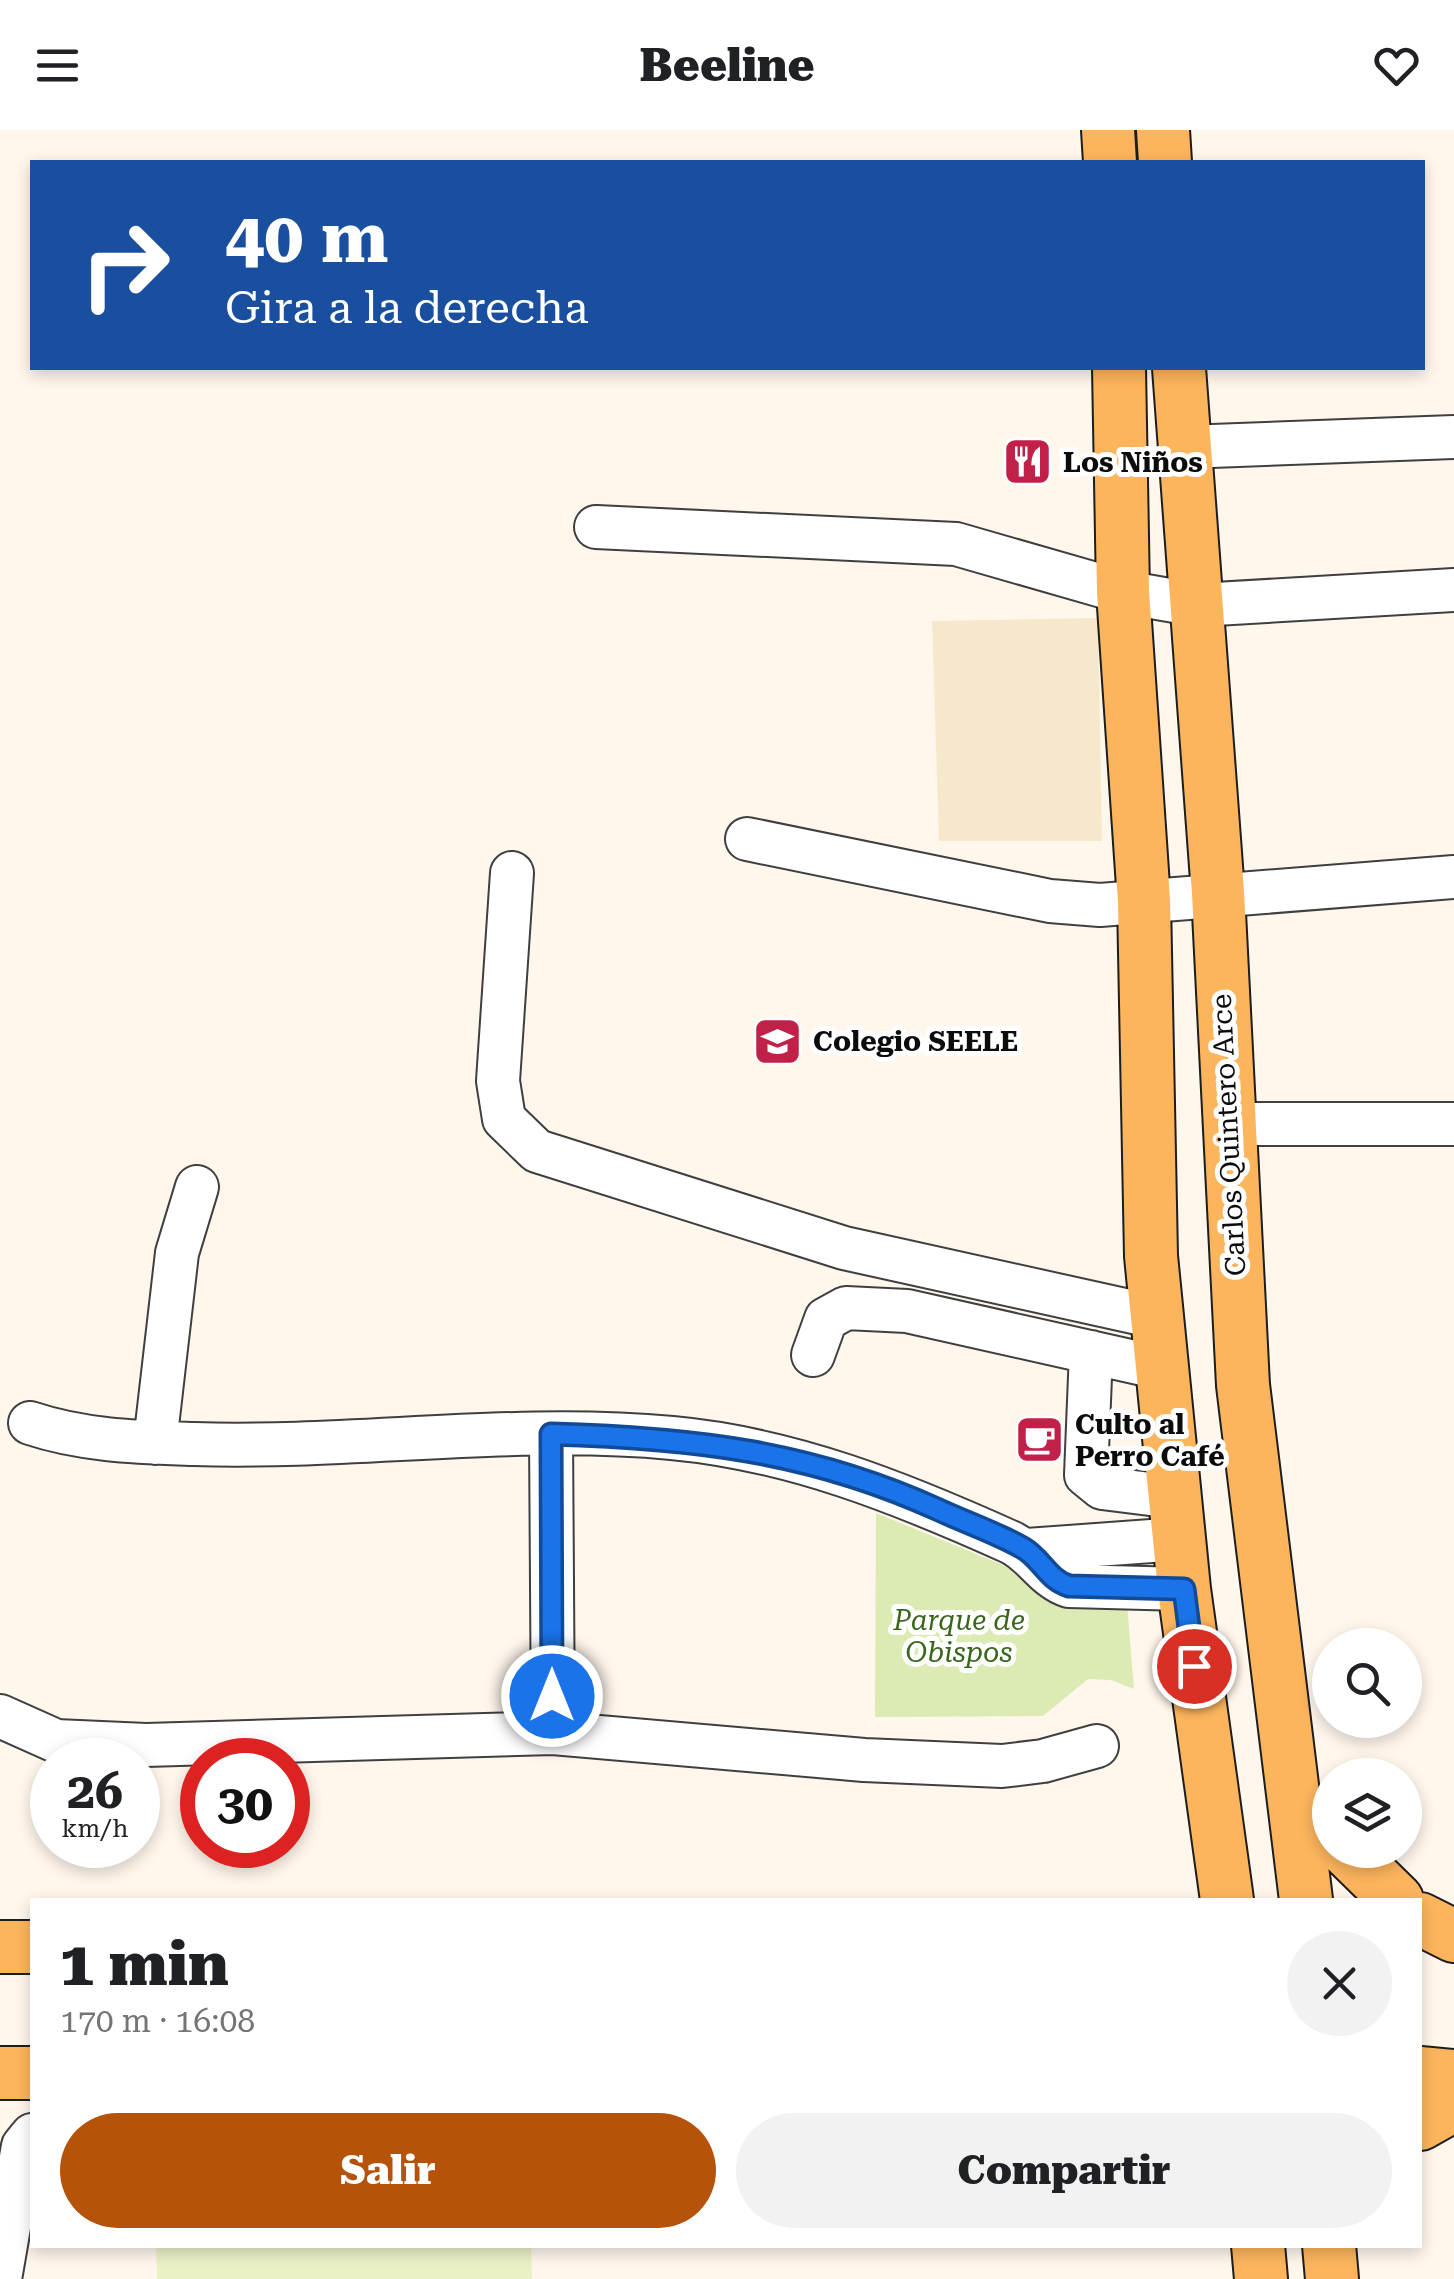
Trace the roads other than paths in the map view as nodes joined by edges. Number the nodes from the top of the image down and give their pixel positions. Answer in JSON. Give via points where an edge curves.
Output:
{"nodes":[{"id":1,"x":1108,"y":130,"type":"edge"},
{"id":2,"x":1163,"y":130,"type":"edge"},
{"id":3,"x":1110,"y":160,"type":"edge"},
{"id":4,"x":1164,"y":160,"type":"edge"},
{"id":5,"x":1119,"y":370,"type":"edge"},
{"id":6,"x":1179,"y":370,"type":"edge"},
{"id":7,"x":1454,"y":437,"type":"edge"},
{"id":8,"x":1185,"y":447,"type":"junction"},
{"id":9,"x":596,"y":527,"type":"dead end"},
{"id":10,"x":1454,"y":590,"type":"edge"},
{"id":11,"x":1123,"y":592,"type":"junction"},
{"id":12,"x":1198,"y":605,"type":"junction"},
{"id":13,"x":747,"y":839,"type":"dead end"},
{"id":14,"x":512,"y":873,"type":"dead end"},
{"id":15,"x":1454,"y":877,"type":"edge"},
{"id":16,"x":1218,"y":893,"type":"junction"},
{"id":17,"x":1144,"y":901,"type":"junction"},
{"id":18,"x":1228,"y":1124,"type":"junction"},
{"id":19,"x":1454,"y":1124,"type":"edge"},
{"id":20,"x":197,"y":1187,"type":"dead end"},
{"id":21,"x":1156,"y":1316,"type":"junction"},
{"id":22,"x":1091,"y":1352,"type":"junction"},
{"id":23,"x":813,"y":1355,"type":"dead end"},
{"id":24,"x":1161,"y":1368,"type":"junction"},
{"id":25,"x":30,"y":1422,"type":"dead end"},
{"id":26,"x":551,"y":1434,"type":"junction"},
{"id":27,"x":155,"y":1443,"type":"junction"},
{"id":28,"x":1179,"y":1542,"type":"junction"},
{"id":29,"x":1027,"y":1550,"type":"junction"},
{"id":30,"x":0,"y":1716,"type":"edge"},
{"id":31,"x":552,"y":1733,"type":"junction"},
{"id":32,"x":1098,"y":1746,"type":"dead end"},
{"id":33,"x":1312,"y":1809,"type":"edge"},
{"id":34,"x":1312,"y":1827,"type":"edge"},
{"id":35,"x":1364,"y":1868,"type":"edge"},
{"id":36,"x":1227,"y":1898,"type":"edge"},
{"id":37,"x":1306,"y":1898,"type":"edge"},
{"id":38,"x":1395,"y":1898,"type":"edge"},
{"id":39,"x":1422,"y":1921,"type":"edge"},
{"id":40,"x":1454,"y":1936,"type":"edge"},
{"id":41,"x":0,"y":1946,"type":"edge"},
{"id":42,"x":30,"y":1947,"type":"edge"},
{"id":43,"x":1422,"y":1958,"type":"edge"},
{"id":44,"x":1454,"y":1958,"type":"edge"},
{"id":45,"x":0,"y":2073,"type":"edge"},
{"id":46,"x":30,"y":2073,"type":"edge"},
{"id":47,"x":1422,"y":2073,"type":"edge"},
{"id":48,"x":1454,"y":2076,"type":"edge"},
{"id":49,"x":1454,"y":2106,"type":"edge"},
{"id":50,"x":1422,"y":2123,"type":"edge"},
{"id":51,"x":18,"y":2142,"type":"edge"},
{"id":52,"x":1258,"y":2248,"type":"edge"},
{"id":53,"x":0,"y":2279,"type":"edge"},
{"id":54,"x":1261,"y":2279,"type":"edge"}],
"edges":[{"from":1,"to":3,"type":"main road"},
{"from":2,"to":4,"type":"main road"},
{"from":5,"to":11,"type":"main road"},
{"from":6,"to":8,"type":"main road","name":"Carlos Quintero Arce"},
{"from":7,"to":8,"type":"street"},
{"from":8,"to":12,"type":"main road","name":"Carlos Quintero Arce"},
{"from":9,"to":11,"type":"street","via":[[956,544]]},
{"from":10,"to":12,"type":"street"},
{"from":11,"to":12,"type":"street"},
{"from":11,"to":17,"type":"main road"},
{"from":12,"to":16,"type":"main road","name":"Carlos Quintero Arce"},
{"from":13,"to":17,"type":"street","via":[[1050,902]]},
{"from":14,"to":21,"type":"street","via":[[498,1082],[504,1118],[537,1150],[844,1248]]},
{"from":15,"to":16,"type":"street"},
{"from":16,"to":17,"type":"street"},
{"from":16,"to":18,"type":"main road","name":"Carlos Quintero Arce"},
{"from":17,"to":21,"type":"main road"},
{"from":18,"to":19,"type":"street"},
{"from":18,"to":33,"type":"main road","name":"Carlos Quintero Arce","via":[[1242,1385]]},
{"from":20,"to":27,"type":"street","via":[[177,1253]]},
{"from":21,"to":24,"type":"main road"},
{"from":22,"to":23,"type":"street","via":[[906,1311],[846,1308],[826,1319]]},
{"from":22,"to":24,"type":"street"},
{"from":22,"to":28,"type":"street","via":[[1086,1475]]},
{"from":24,"to":28,"type":"main road"},
{"from":25,"to":27,"type":"street","via":[[72,1437]]},
{"from":26,"to":27,"type":"street","via":[[252,1446]]},
{"from":26,"to":29,"type":"street","via":[[744,1447],[898,1491]]},
{"from":26,"to":31,"type":"street"},
{"from":28,"to":29,"type":"street"},
{"from":28,"to":29,"type":"street","via":[[1130,1588],[1054,1581]]},
{"from":28,"to":36,"type":"main road"},
{"from":30,"to":31,"type":"street","via":[[56,1741],[146,1745]]},
{"from":31,"to":32,"type":"street","via":[[957,1765],[1043,1762]]},
{"from":34,"to":37,"type":"main road","name":"Carlos Quintero Arce"},
{"from":35,"to":38,"type":"main road"},
{"from":39,"to":40,"type":"main road"},
{"from":41,"to":42,"type":"main road"},
{"from":43,"to":44,"type":"main road"},
{"from":45,"to":46,"type":"main road"},
{"from":47,"to":48,"type":"main road"},
{"from":49,"to":50,"type":"main road"},
{"from":51,"to":53,"type":"street"},
{"from":52,"to":54,"type":"main road"}]}
